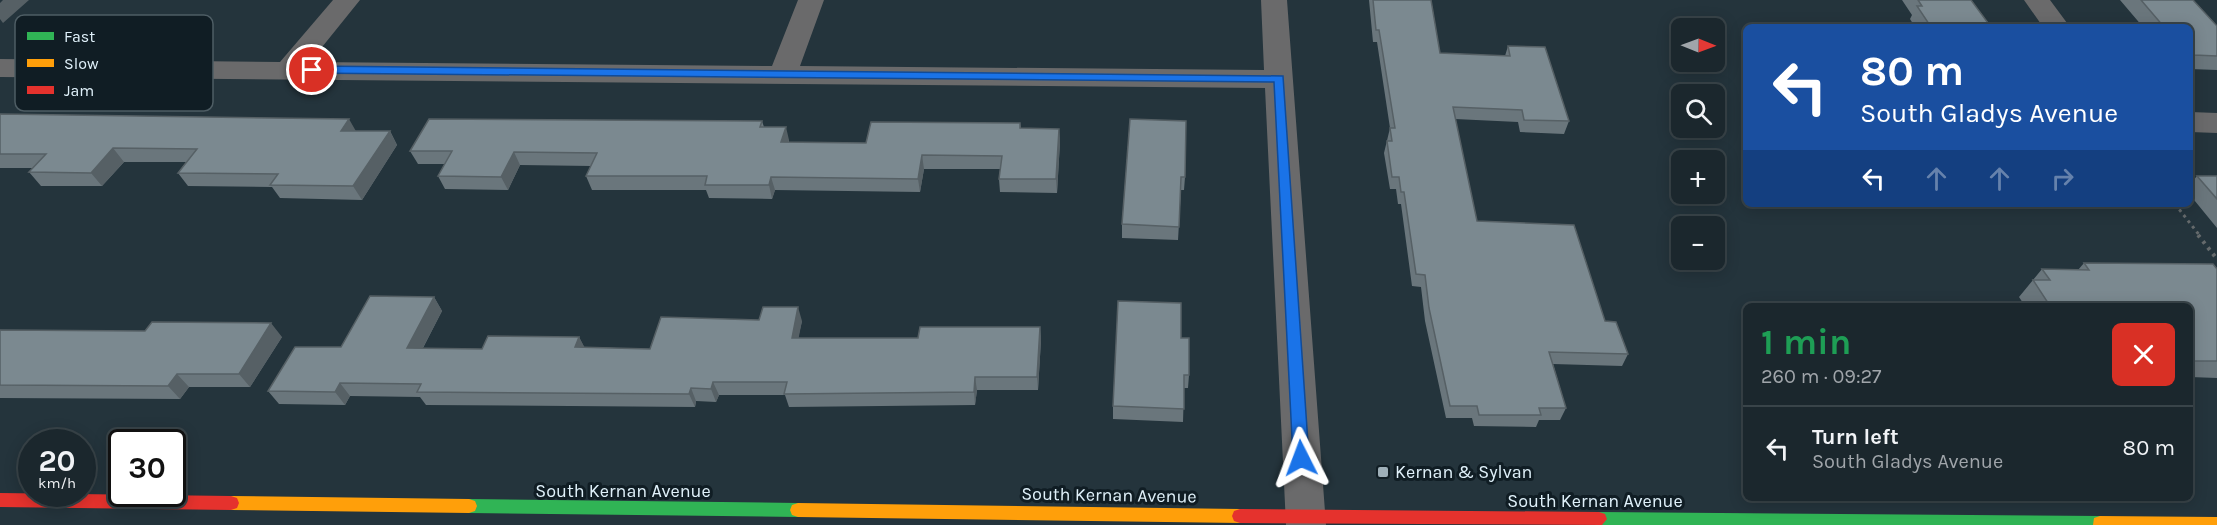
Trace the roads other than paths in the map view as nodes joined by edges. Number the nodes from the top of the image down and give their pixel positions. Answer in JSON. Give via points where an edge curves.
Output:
{"nodes":[{"id":1,"x":347,"y":0,"type":"edge"},
{"id":2,"x":812,"y":0,"type":"edge"},
{"id":3,"x":1274,"y":0,"type":"edge"},
{"id":4,"x":2037,"y":0,"type":"edge"},
{"id":5,"x":2055,"y":24,"type":"edge"},
{"id":6,"x":0,"y":68,"type":"edge"},
{"id":7,"x":15,"y":68,"type":"edge"},
{"id":8,"x":213,"y":69,"type":"edge"},
{"id":9,"x":288,"y":70,"type":"junction"},
{"id":10,"x":783,"y":74,"type":"junction"},
{"id":11,"x":1279,"y":79,"type":"junction"},
{"id":12,"x":2193,"y":122,"type":"edge"},
{"id":13,"x":2217,"y":123,"type":"edge"},
{"id":14,"x":0,"y":500,"type":"edge"},
{"id":15,"x":1306,"y":521,"type":"edge"},
{"id":16,"x":2217,"y":524,"type":"edge"}],
"edges":[{"from":1,"to":9,"type":"street"},
{"from":2,"to":10,"type":"street"},
{"from":3,"to":11,"type":"street"},
{"from":4,"to":5,"type":"street"},
{"from":6,"to":7,"type":"street"},
{"from":8,"to":9,"type":"street"},
{"from":9,"to":10,"type":"street"},
{"from":10,"to":11,"type":"street"},
{"from":11,"to":15,"type":"street"},
{"from":12,"to":13,"type":"street"},
{"from":14,"to":15,"type":"street","name":"South Kernan Avenue"},
{"from":15,"to":16,"type":"street","name":"South Kernan Avenue"}]}
